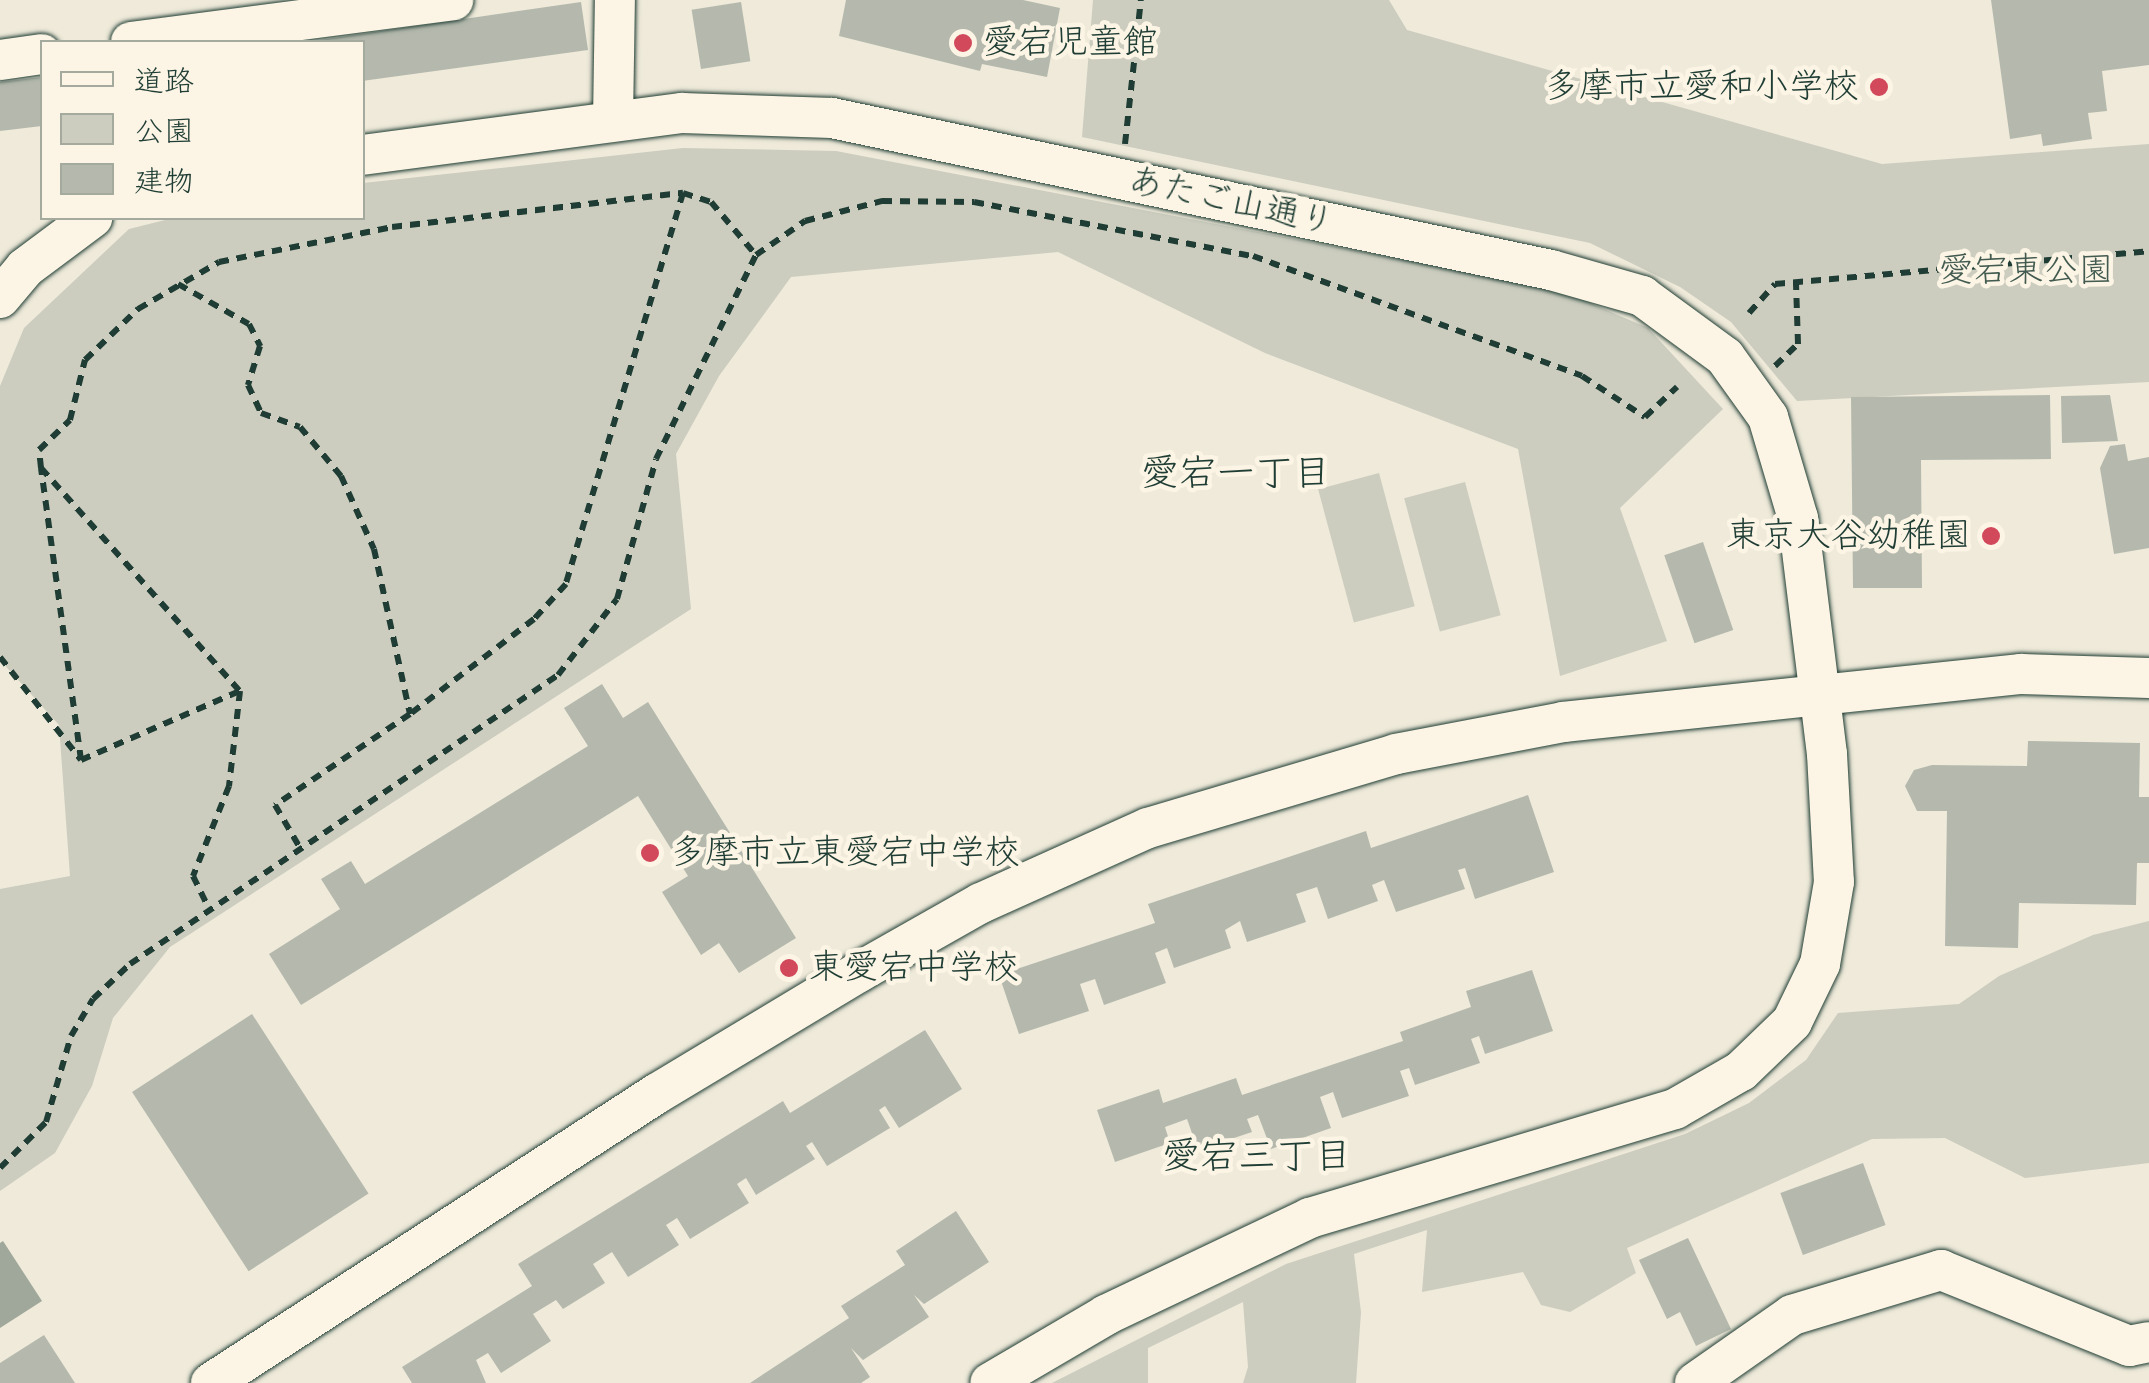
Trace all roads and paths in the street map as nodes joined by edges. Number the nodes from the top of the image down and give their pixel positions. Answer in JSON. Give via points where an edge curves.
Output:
{"nodes":[{"id":1,"x":453,"y":0,"type":"edge"},
{"id":2,"x":615,"y":0,"type":"edge"},
{"id":3,"x":1142,"y":0,"type":"edge"},
{"id":4,"x":146,"y":40,"type":"edge"},
{"id":5,"x":40,"y":54,"type":"edge"},
{"id":6,"x":0,"y":60,"type":"edge"},
{"id":7,"x":612,"y":121,"type":"junction"},
{"id":8,"x":1125,"y":150,"type":"dead end"},
{"id":9,"x":365,"y":154,"type":"edge"},
{"id":10,"x":684,"y":192,"type":"junction"},
{"id":11,"x":89,"y":220,"type":"edge"},
{"id":12,"x":2149,"y":251,"type":"edge"},
{"id":13,"x":756,"y":255,"type":"junction"},
{"id":14,"x":1796,"y":282,"type":"junction"},
{"id":15,"x":177,"y":283,"type":"junction"},
{"id":16,"x":0,"y":298,"type":"edge"},
{"id":17,"x":1748,"y":313,"type":"dead end"},
{"id":18,"x":1767,"y":373,"type":"dead end"},
{"id":19,"x":1677,"y":387,"type":"dead end"},
{"id":20,"x":41,"y":468,"type":"junction"},
{"id":21,"x":0,"y":657,"type":"edge"},
{"id":22,"x":2149,"y":678,"type":"edge"},
{"id":23,"x":240,"y":691,"type":"junction"},
{"id":24,"x":1819,"y":692,"type":"junction"},
{"id":25,"x":410,"y":714,"type":"junction"},
{"id":26,"x":80,"y":760,"type":"junction"},
{"id":27,"x":299,"y":847,"type":"junction"},
{"id":28,"x":208,"y":907,"type":"junction"},
{"id":29,"x":0,"y":1168,"type":"edge"},
{"id":30,"x":2149,"y":1342,"type":"edge"},
{"id":31,"x":211,"y":1383,"type":"edge"},
{"id":32,"x":990,"y":1383,"type":"edge"},
{"id":33,"x":1694,"y":1383,"type":"edge"}],
"edges":[{"from":1,"to":4,"type":"street"},
{"from":2,"to":7,"type":"street"},
{"from":3,"to":8,"type":"path"},
{"from":5,"to":6,"type":"street"},
{"from":7,"to":9,"type":"street","name":"あたご山通り"},
{"from":7,"to":24,"type":"street","name":"あたご山通り","via":[[762,112],[832,118],[1551,270],[1642,296],[1725,357],[1768,417],[1798,518]]},
{"from":10,"to":13,"type":"path","via":[[711,202]]},
{"from":10,"to":15,"type":"path","via":[[392,227],[219,262]]},
{"from":10,"to":25,"type":"path","via":[[566,584],[534,619]]},
{"from":11,"to":16,"type":"street","via":[[25,268]]},
{"from":12,"to":14,"type":"path"},
{"from":13,"to":19,"type":"path","via":[[805,221],[882,201],[974,202],[1253,256],[1582,376],[1644,417]]},
{"from":13,"to":27,"type":"path","via":[[656,459],[617,600],[558,674]]},
{"from":14,"to":17,"type":"path","via":[[1775,284]]},
{"from":14,"to":18,"type":"path","via":[[1798,344]]},
{"from":15,"to":20,"type":"path","via":[[138,309],[85,360],[70,420],[39,450]]},
{"from":15,"to":25,"type":"path","via":[[248,324],[260,346],[248,386],[260,413],[300,427],[341,476],[374,549]]},
{"from":20,"to":23,"type":"path"},
{"from":20,"to":26,"type":"path"},
{"from":21,"to":26,"type":"path"},
{"from":22,"to":24,"type":"street","via":[[2021,674]]},
{"from":23,"to":26,"type":"path"},
{"from":23,"to":28,"type":"path","via":[[229,786],[194,876]]},
{"from":24,"to":31,"type":"street","via":[[1563,722],[1396,754],[1148,828],[982,904],[859,972],[656,1094]]},
{"from":24,"to":32,"type":"street","name":"あたご山通り","via":[[1834,882],[1820,964],[1792,1022],[1741,1071],[1675,1109],[1310,1218],[1106,1315]]},
{"from":25,"to":27,"type":"path","via":[[275,805]]},
{"from":27,"to":28,"type":"path"},
{"from":28,"to":29,"type":"path","via":[[93,999],[71,1036],[46,1122]]},
{"from":30,"to":33,"type":"street","via":[[2129,1346],[1940,1270],[1792,1315]]}]}
